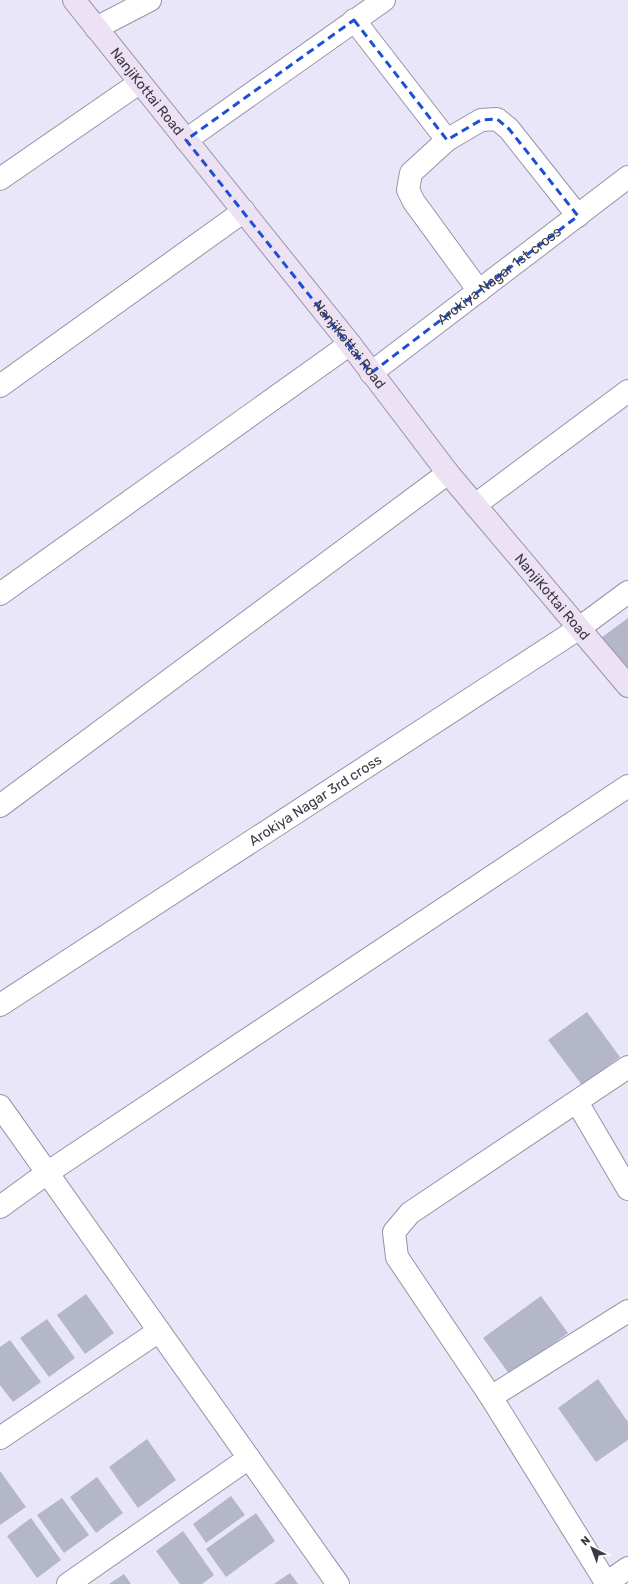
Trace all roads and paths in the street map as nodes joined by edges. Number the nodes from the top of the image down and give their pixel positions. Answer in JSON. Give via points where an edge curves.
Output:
{"nodes":[{"id":1,"x":74,"y":0,"type":"edge"},
{"id":2,"x":150,"y":0,"type":"edge"},
{"id":3,"x":384,"y":0,"type":"edge"},
{"id":4,"x":354,"y":20,"type":"junction"},
{"id":5,"x":96,"y":28,"type":"junction"},
{"id":6,"x":139,"y":84,"type":"junction"},
{"id":7,"x":186,"y":140,"type":"junction"},
{"id":8,"x":447,"y":140,"type":"junction"},
{"id":9,"x":628,"y":177,"type":"edge"},
{"id":10,"x":0,"y":179,"type":"edge"},
{"id":11,"x":244,"y":211,"type":"junction"},
{"id":12,"x":578,"y":216,"type":"junction"},
{"id":13,"x":479,"y":291,"type":"junction"},
{"id":14,"x":350,"y":344,"type":"junction"},
{"id":15,"x":371,"y":373,"type":"junction"},
{"id":16,"x":0,"y":386,"type":"edge"},
{"id":17,"x":628,"y":391,"type":"edge"},
{"id":18,"x":448,"y":473,"type":"junction"},
{"id":19,"x":475,"y":505,"type":"junction"},
{"id":20,"x":628,"y":592,"type":"edge"},
{"id":21,"x":0,"y":594,"type":"edge"},
{"id":22,"x":578,"y":629,"type":"junction"},
{"id":23,"x":628,"y":686,"type":"edge"},
{"id":24,"x":628,"y":786,"type":"edge"},
{"id":25,"x":0,"y":806,"type":"edge"},
{"id":26,"x":0,"y":1004,"type":"edge"},
{"id":27,"x":628,"y":1067,"type":"edge"},
{"id":28,"x":577,"y":1102,"type":"junction"},
{"id":29,"x":0,"y":1106,"type":"edge"},
{"id":30,"x":47,"y":1173,"type":"junction"},
{"id":31,"x":628,"y":1189,"type":"edge"},
{"id":32,"x":0,"y":1207,"type":"edge"},
{"id":33,"x":628,"y":1311,"type":"edge"},
{"id":34,"x":159,"y":1331,"type":"junction"},
{"id":35,"x":491,"y":1397,"type":"junction"},
{"id":36,"x":0,"y":1438,"type":"edge"},
{"id":37,"x":249,"y":1458,"type":"junction"},
{"id":38,"x":628,"y":1568,"type":"edge"},
{"id":39,"x":607,"y":1583,"type":"edge"},
{"id":40,"x":68,"y":1584,"type":"edge"},
{"id":41,"x":338,"y":1584,"type":"edge"}],
"edges":[{"from":1,"to":5,"type":"main road","name":"NanjiKottai Road"},
{"from":2,"to":5,"type":"street"},
{"from":3,"to":4,"type":"street"},
{"from":4,"to":7,"type":"street"},
{"from":4,"to":8,"type":"street"},
{"from":5,"to":6,"type":"main road","name":"NanjiKottai Road"},
{"from":6,"to":7,"type":"main road","name":"NanjiKottai Road"},
{"from":6,"to":10,"type":"street"},
{"from":7,"to":11,"type":"main road","name":"NanjiKottai Road"},
{"from":8,"to":12,"type":"street","via":[[481,120],[497,120],[509,129]]},
{"from":8,"to":13,"type":"street","via":[[411,173],[408,190]]},
{"from":9,"to":12,"type":"street","name":"Arokiya Nagar 1st cross"},
{"from":11,"to":14,"type":"main road","name":"NanjiKottai Road"},
{"from":11,"to":16,"type":"street"},
{"from":12,"to":13,"type":"street","name":"Arokiya Nagar 1st cross"},
{"from":13,"to":15,"type":"street","name":"Arokiya Nagar 1st cross"},
{"from":14,"to":15,"type":"main road","name":"NanjiKottai Road"},
{"from":14,"to":21,"type":"street"},
{"from":15,"to":18,"type":"main road","name":"NanjiKottai Road"},
{"from":17,"to":19,"type":"street"},
{"from":18,"to":19,"type":"main road","name":"NanjiKottai Road"},
{"from":18,"to":25,"type":"street"},
{"from":19,"to":22,"type":"main road","name":"NanjiKottai Road"},
{"from":20,"to":22,"type":"street","name":"Arokiya Nagar 3rd cross"},
{"from":22,"to":23,"type":"main road","name":"NanjiKottai Road"},
{"from":22,"to":26,"type":"street","name":"Arokiya Nagar 3rd cross"},
{"from":24,"to":30,"type":"street"},
{"from":27,"to":28,"type":"street"},
{"from":28,"to":31,"type":"street"},
{"from":28,"to":35,"type":"street","via":[[410,1212],[394,1232],[397,1257]]},
{"from":29,"to":30,"type":"street"},
{"from":30,"to":32,"type":"street"},
{"from":30,"to":34,"type":"street"},
{"from":33,"to":35,"type":"street"},
{"from":34,"to":36,"type":"street"},
{"from":34,"to":37,"type":"street"},
{"from":35,"to":39,"type":"street"},
{"from":37,"to":40,"type":"street"},
{"from":37,"to":41,"type":"street"},
{"from":38,"to":39,"type":"street"}]}
